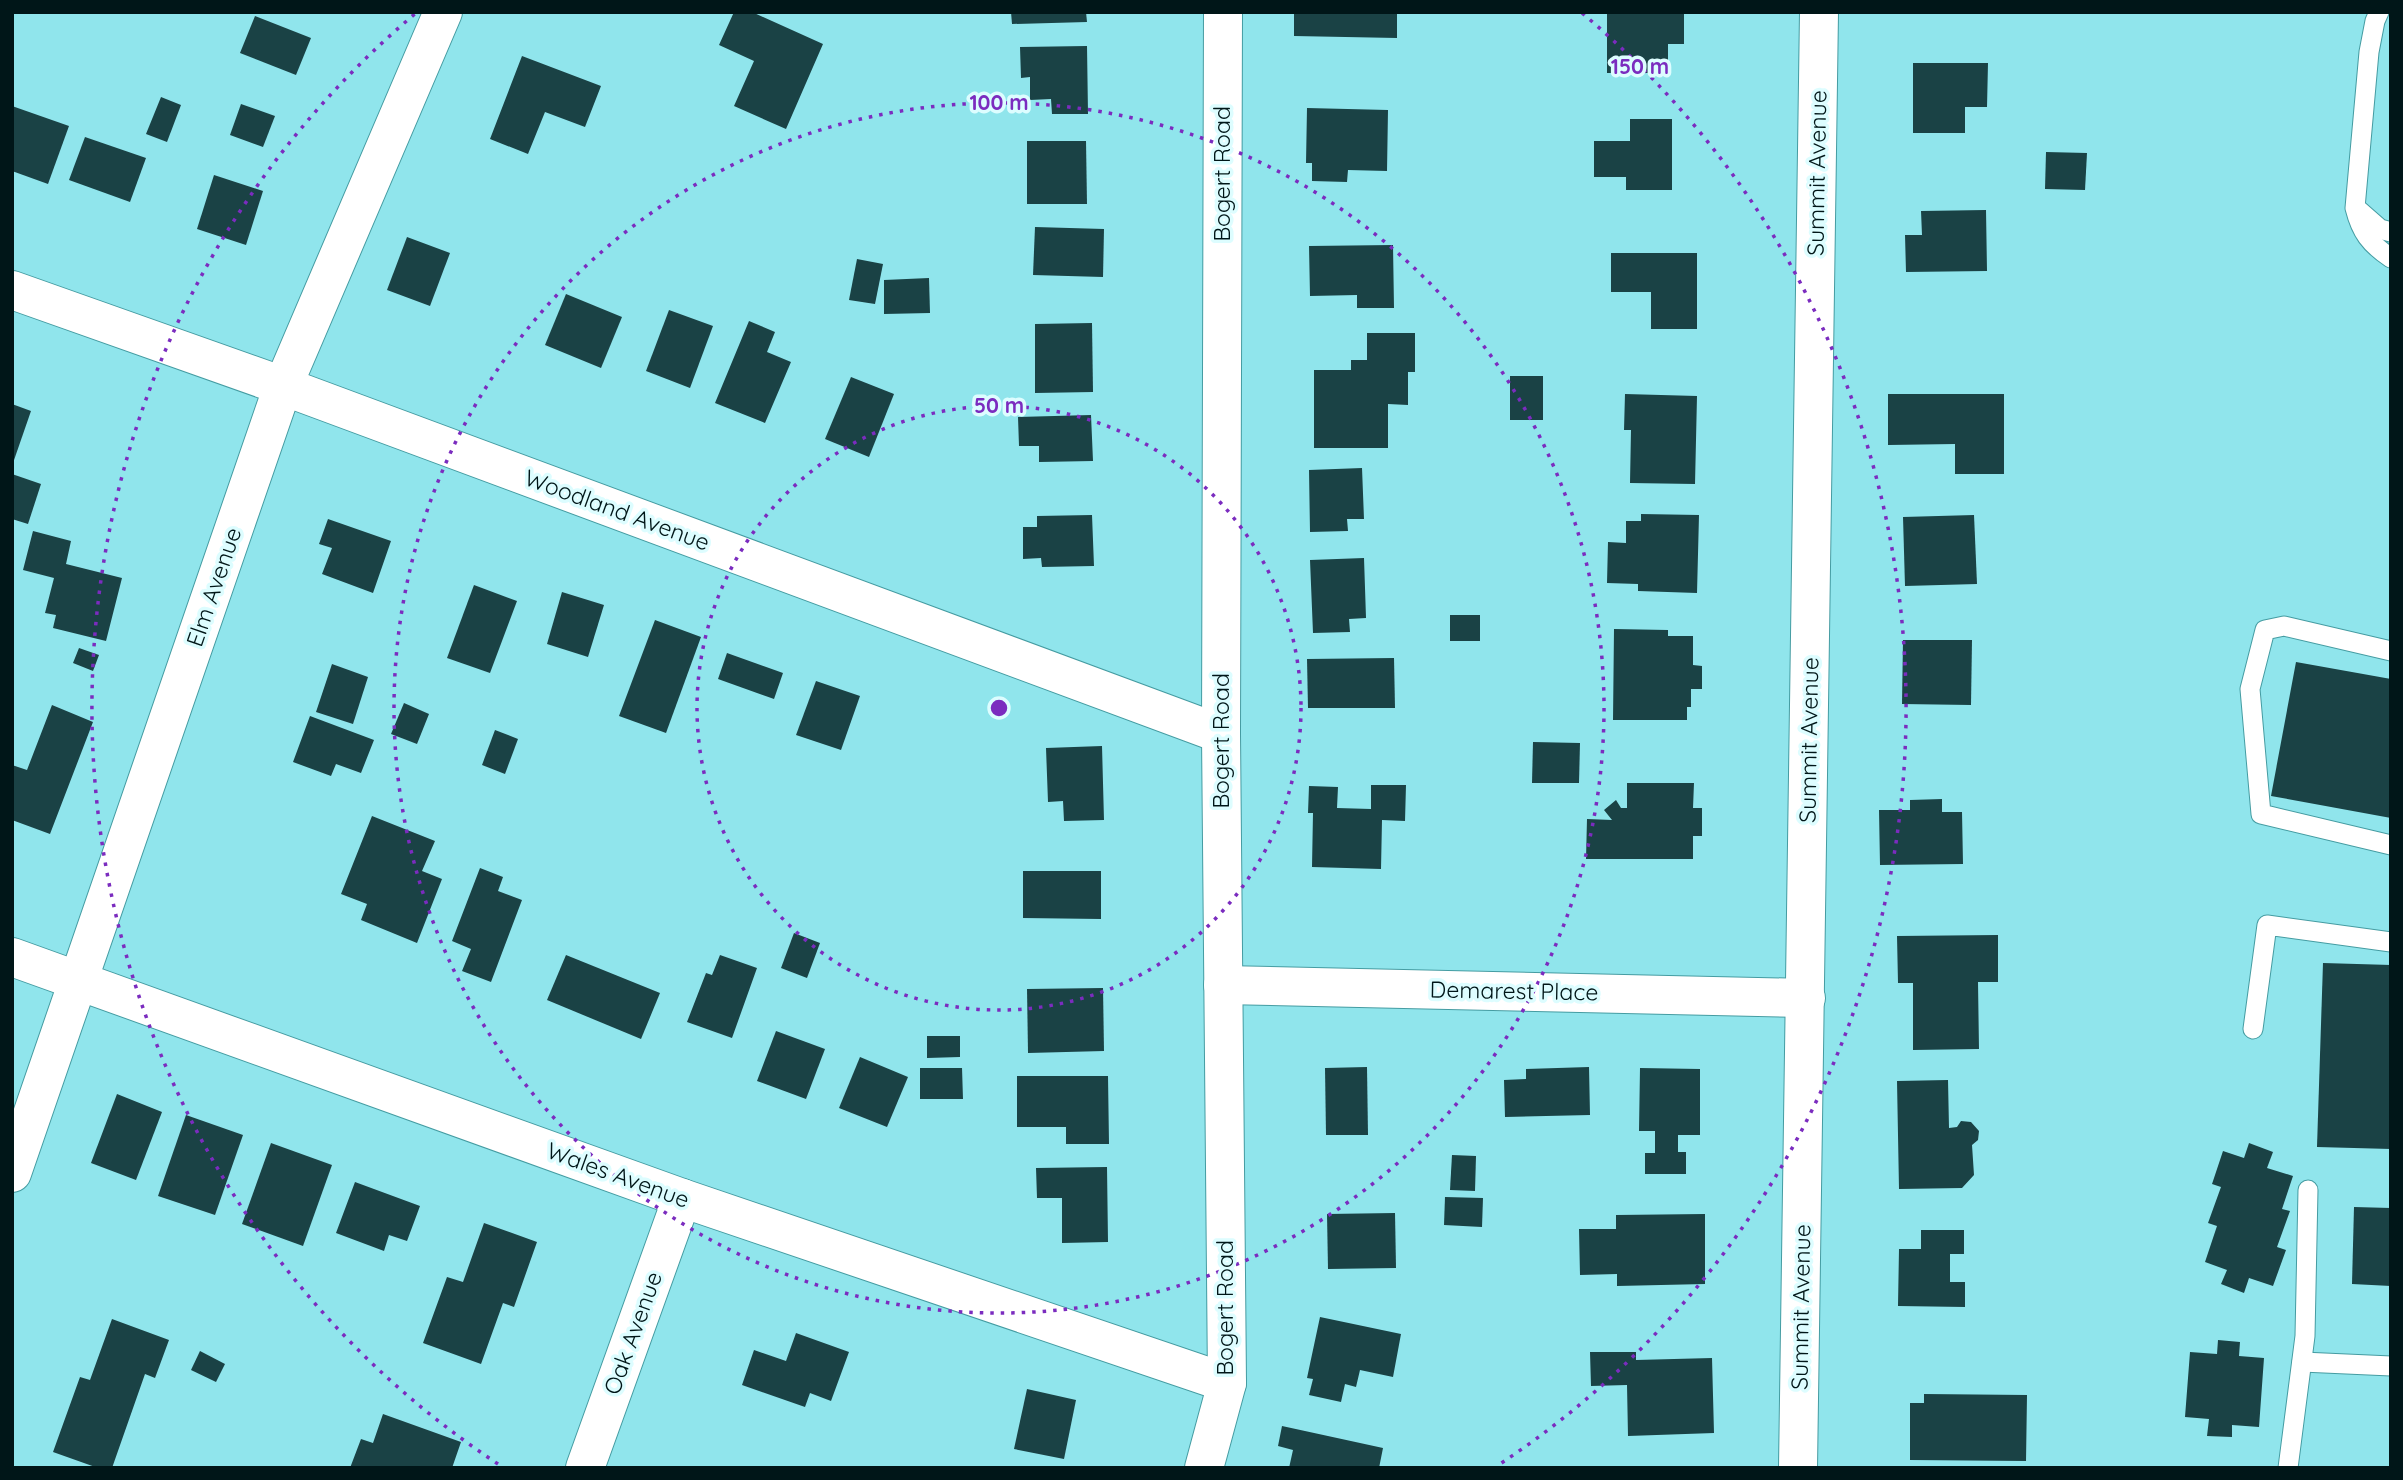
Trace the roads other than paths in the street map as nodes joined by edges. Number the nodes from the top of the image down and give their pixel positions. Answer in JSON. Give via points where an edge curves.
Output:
{"nodes":[{"id":1,"x":443,"y":12,"type":"edge"},
{"id":2,"x":1223,"y":12,"type":"edge"},
{"id":3,"x":1819,"y":12,"type":"edge"},
{"id":4,"x":2379,"y":12,"type":"edge"},
{"id":5,"x":2355,"y":208,"type":"junction"},
{"id":6,"x":2391,"y":232,"type":"edge"},
{"id":7,"x":2391,"y":258,"type":"edge"},
{"id":8,"x":12,"y":290,"type":"edge"},
{"id":9,"x":283,"y":386,"type":"junction"},
{"id":10,"x":2391,"y":651,"type":"edge"},
{"id":11,"x":1221,"y":734,"type":"junction"},
{"id":12,"x":2391,"y":845,"type":"edge"},
{"id":13,"x":2391,"y":942,"type":"edge"},
{"id":14,"x":12,"y":957,"type":"edge"},
{"id":15,"x":79,"y":982,"type":"junction"},
{"id":16,"x":1223,"y":985,"type":"junction"},
{"id":17,"x":1806,"y":998,"type":"junction"},
{"id":18,"x":2253,"y":1028,"type":"dead end"},
{"id":19,"x":12,"y":1173,"type":"edge"},
{"id":20,"x":2308,"y":1191,"type":"dead end"},
{"id":21,"x":682,"y":1198,"type":"junction"},
{"id":22,"x":2302,"y":1362,"type":"junction"},
{"id":23,"x":2391,"y":1366,"type":"edge"},
{"id":24,"x":1227,"y":1382,"type":"junction"},
{"id":25,"x":585,"y":1468,"type":"edge"},
{"id":26,"x":1204,"y":1468,"type":"edge"},
{"id":27,"x":1798,"y":1468,"type":"edge"},
{"id":28,"x":2288,"y":1468,"type":"edge"}],
"edges":[{"from":1,"to":9,"type":"street","name":"Elm Avenue"},
{"from":2,"to":11,"type":"street","name":"Bogert Road"},
{"from":3,"to":17,"type":"street","name":"Summit Avenue"},
{"from":4,"to":5,"type":"lane","via":[[2369,52]]},
{"from":5,"to":6,"type":"lane","via":[[2380,229]]},
{"from":5,"to":7,"type":"lane","via":[[2360,228]]},
{"from":8,"to":9,"type":"street","name":"Woodland Avenue"},
{"from":9,"to":11,"type":"street","name":"Woodland Avenue"},
{"from":9,"to":15,"type":"street","name":"Elm Avenue"},
{"from":10,"to":12,"type":"lane","via":[[2284,626],[2265,630],[2250,689],[2261,814]]},
{"from":11,"to":16,"type":"street","name":"Bogert Road"},
{"from":13,"to":18,"type":"lane","via":[[2267,925]]},
{"from":14,"to":15,"type":"street","name":"Wales Avenue"},
{"from":15,"to":19,"type":"street","name":"Elm Avenue"},
{"from":15,"to":21,"type":"street","name":"Wales Avenue"},
{"from":16,"to":17,"type":"street","name":"Demarest Place"},
{"from":16,"to":24,"type":"street","name":"Bogert Road"},
{"from":17,"to":27,"type":"street","name":"Summit Avenue"},
{"from":20,"to":22,"type":"lane"},
{"from":21,"to":24,"type":"street","name":"Wales Avenue"},
{"from":21,"to":25,"type":"street","name":"Oak Avenue"},
{"from":22,"to":23,"type":"lane"},
{"from":22,"to":28,"type":"lane"},
{"from":24,"to":26,"type":"street","name":"Bogert Road"}]}
